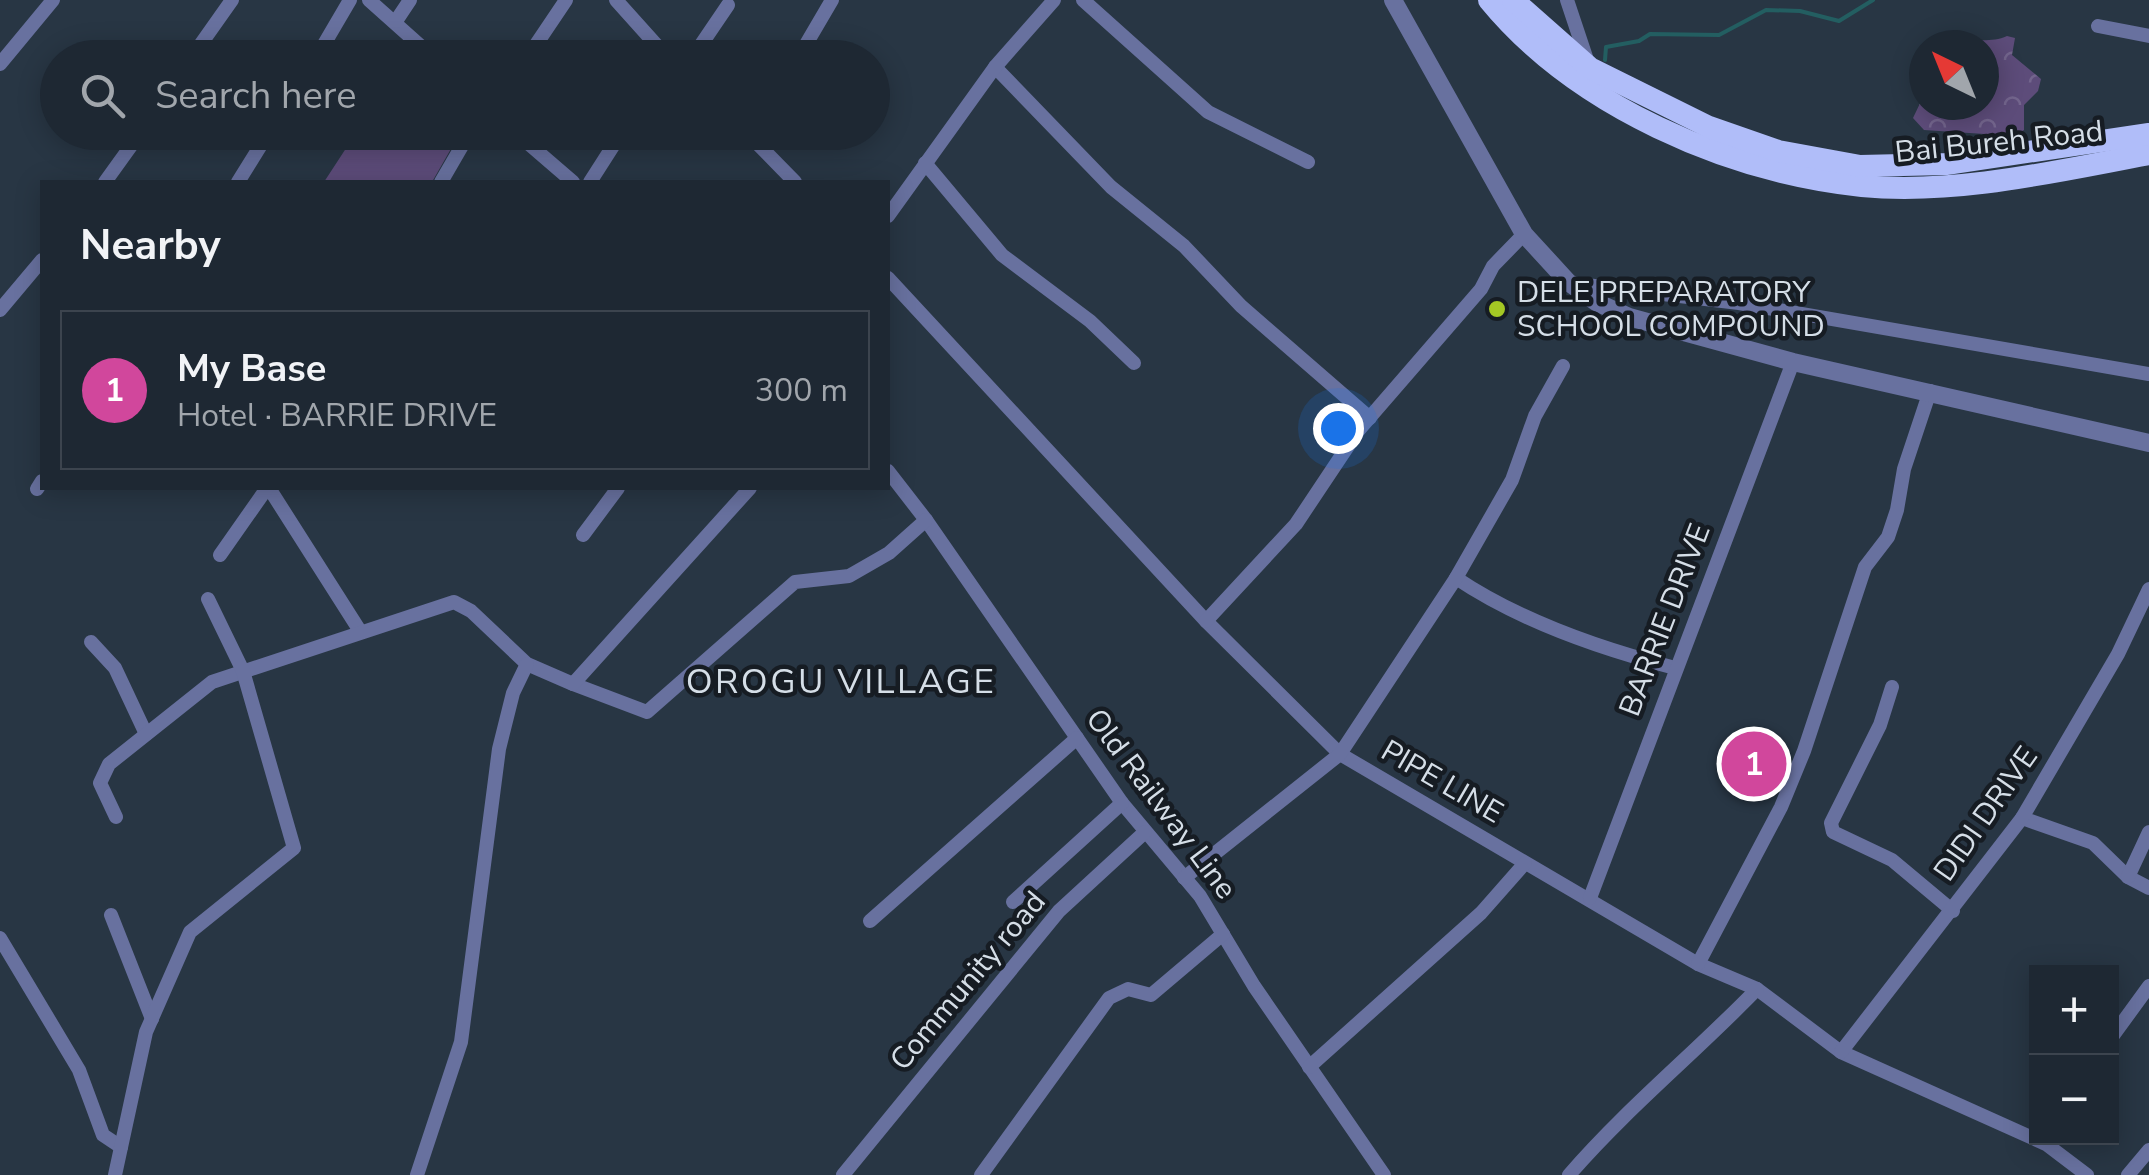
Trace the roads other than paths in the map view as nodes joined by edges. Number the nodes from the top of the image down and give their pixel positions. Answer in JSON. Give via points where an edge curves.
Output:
{"nodes":[{"id":1,"x":53,"y":0,"type":"edge"},
{"id":2,"x":232,"y":0,"type":"edge"},
{"id":3,"x":350,"y":0,"type":"edge"},
{"id":4,"x":369,"y":0,"type":"edge"},
{"id":5,"x":410,"y":0,"type":"edge"},
{"id":6,"x":566,"y":0,"type":"edge"},
{"id":7,"x":616,"y":0,"type":"edge"},
{"id":8,"x":832,"y":0,"type":"edge"},
{"id":9,"x":1054,"y":0,"type":"edge"},
{"id":10,"x":1083,"y":0,"type":"edge"},
{"id":11,"x":1394,"y":0,"type":"edge"},
{"id":12,"x":1489,"y":0,"type":"edge"},
{"id":13,"x":1514,"y":0,"type":"edge"},
{"id":14,"x":1568,"y":0,"type":"edge"},
{"id":15,"x":728,"y":5,"type":"dead end"},
{"id":16,"x":396,"y":21,"type":"junction"},
{"id":17,"x":2098,"y":26,"type":"dead end"},
{"id":18,"x":2149,"y":36,"type":"edge"},
{"id":19,"x":204,"y":40,"type":"edge"},
{"id":20,"x":327,"y":40,"type":"edge"},
{"id":21,"x":416,"y":40,"type":"edge"},
{"id":22,"x":539,"y":40,"type":"edge"},
{"id":23,"x":652,"y":40,"type":"edge"},
{"id":24,"x":704,"y":40,"type":"edge"},
{"id":25,"x":809,"y":40,"type":"edge"},
{"id":26,"x":0,"y":64,"type":"edge"},
{"id":27,"x":995,"y":67,"type":"junction"},
{"id":28,"x":1590,"y":68,"type":"junction"},
{"id":29,"x":2149,"y":134,"type":"edge"},
{"id":30,"x":128,"y":150,"type":"edge"},
{"id":31,"x":258,"y":150,"type":"edge"},
{"id":32,"x":460,"y":150,"type":"edge"},
{"id":33,"x":535,"y":150,"type":"edge"},
{"id":34,"x":610,"y":150,"type":"edge"},
{"id":35,"x":764,"y":150,"type":"edge"},
{"id":36,"x":2149,"y":154,"type":"edge"},
{"id":37,"x":1308,"y":162,"type":"dead end"},
{"id":38,"x":925,"y":163,"type":"junction"},
{"id":39,"x":106,"y":180,"type":"edge"},
{"id":40,"x":239,"y":180,"type":"edge"},
{"id":41,"x":442,"y":180,"type":"edge"},
{"id":42,"x":571,"y":180,"type":"edge"},
{"id":43,"x":591,"y":180,"type":"edge"},
{"id":44,"x":793,"y":180,"type":"edge"},
{"id":45,"x":890,"y":213,"type":"edge"},
{"id":46,"x":1524,"y":234,"type":"junction"},
{"id":47,"x":40,"y":262,"type":"edge"},
{"id":48,"x":890,"y":280,"type":"edge"},
{"id":49,"x":1568,"y":282,"type":"junction"},
{"id":50,"x":0,"y":310,"type":"edge"},
{"id":51,"x":1792,"y":362,"type":"junction"},
{"id":52,"x":1134,"y":364,"type":"dead end"},
{"id":53,"x":1563,"y":366,"type":"dead end"},
{"id":54,"x":2149,"y":374,"type":"edge"},
{"id":55,"x":1930,"y":390,"type":"junction"},
{"id":56,"x":1370,"y":418,"type":"junction"},
{"id":57,"x":2149,"y":443,"type":"edge"},
{"id":58,"x":890,"y":474,"type":"edge"},
{"id":59,"x":267,"y":490,"type":"edge"},
{"id":60,"x":269,"y":490,"type":"edge"},
{"id":61,"x":617,"y":490,"type":"edge"},
{"id":62,"x":748,"y":490,"type":"edge"},
{"id":63,"x":926,"y":520,"type":"junction"},
{"id":64,"x":583,"y":535,"type":"dead end"},
{"id":65,"x":220,"y":555,"type":"dead end"},
{"id":66,"x":1456,"y":578,"type":"junction"},
{"id":67,"x":2149,"y":590,"type":"edge"},
{"id":68,"x":208,"y":599,"type":"dead end"},
{"id":69,"x":1206,"y":622,"type":"junction"},
{"id":70,"x":360,"y":631,"type":"junction"},
{"id":71,"x":91,"y":642,"type":"dead end"},
{"id":72,"x":527,"y":664,"type":"junction"},
{"id":73,"x":1675,"y":668,"type":"junction"},
{"id":74,"x":243,"y":671,"type":"junction"},
{"id":75,"x":572,"y":684,"type":"junction"},
{"id":76,"x":1892,"y":686,"type":"dead end"},
{"id":77,"x":146,"y":734,"type":"junction"},
{"id":78,"x":1077,"y":738,"type":"junction"},
{"id":79,"x":1340,"y":754,"type":"junction"},
{"id":80,"x":1122,"y":804,"type":"junction"},
{"id":81,"x":116,"y":817,"type":"dead end"},
{"id":82,"x":2022,"y":818,"type":"junction"},
{"id":83,"x":1145,"y":832,"type":"junction"},
{"id":84,"x":2149,"y":832,"type":"edge"},
{"id":85,"x":1525,"y":863,"type":"junction"},
{"id":86,"x":2128,"y":877,"type":"junction"},
{"id":87,"x":1184,"y":878,"type":"junction"},
{"id":88,"x":2149,"y":888,"type":"edge"},
{"id":89,"x":1590,"y":898,"type":"junction"},
{"id":90,"x":1013,"y":902,"type":"dead end"},
{"id":91,"x":1953,"y":911,"type":"junction"},
{"id":92,"x":110,"y":915,"type":"dead end"},
{"id":93,"x":870,"y":921,"type":"dead end"},
{"id":94,"x":1223,"y":934,"type":"junction"},
{"id":95,"x":0,"y":938,"type":"edge"},
{"id":96,"x":1698,"y":964,"type":"junction"},
{"id":97,"x":2149,"y":986,"type":"edge"},
{"id":98,"x":1757,"y":989,"type":"junction"},
{"id":99,"x":152,"y":1019,"type":"junction"},
{"id":100,"x":2119,"y":1027,"type":"edge"},
{"id":101,"x":1841,"y":1052,"type":"junction"},
{"id":102,"x":1308,"y":1067,"type":"junction"},
{"id":103,"x":2029,"y":1133,"type":"edge"},
{"id":104,"x":2053,"y":1145,"type":"edge"},
{"id":105,"x":121,"y":1147,"type":"junction"},
{"id":106,"x":2149,"y":1150,"type":"edge"},
{"id":107,"x":1383,"y":1174,"type":"edge"},
{"id":108,"x":115,"y":1175,"type":"edge"},
{"id":109,"x":417,"y":1175,"type":"edge"},
{"id":110,"x":843,"y":1175,"type":"edge"},
{"id":111,"x":981,"y":1175,"type":"edge"},
{"id":112,"x":1570,"y":1175,"type":"edge"},
{"id":113,"x":2088,"y":1175,"type":"edge"},
{"id":114,"x":2128,"y":1175,"type":"edge"}],
"edges":[{"from":1,"to":26,"type":"street"},
{"from":2,"to":19,"type":"street"},
{"from":3,"to":20,"type":"street"},
{"from":4,"to":16,"type":"street"},
{"from":5,"to":16,"type":"street"},
{"from":6,"to":22,"type":"street"},
{"from":7,"to":23,"type":"street"},
{"from":8,"to":25,"type":"street"},
{"from":9,"to":27,"type":"street"},
{"from":10,"to":37,"type":"street","via":[[1208,112]]},
{"from":11,"to":46,"type":"street"},
{"from":12,"to":36,"type":"highway","name":"Bai Bureh Road","via":[[1579,82],[1634,115],[1695,145],[1774,170],[1864,186],[1954,184]]},
{"from":13,"to":28,"type":"highway","name":"Bai Bureh Road"},
{"from":14,"to":28,"type":"street"},
{"from":15,"to":24,"type":"street"},
{"from":16,"to":21,"type":"street"},
{"from":17,"to":18,"type":"street"},
{"from":27,"to":38,"type":"street"},
{"from":27,"to":56,"type":"street","via":[[1111,187]]},
{"from":28,"to":29,"type":"highway","name":"Bai Bureh Road","via":[[1709,127],[1778,152],[1860,166],[1946,164]]},
{"from":30,"to":39,"type":"street"},
{"from":31,"to":40,"type":"street"},
{"from":32,"to":41,"type":"street"},
{"from":33,"to":42,"type":"street"},
{"from":34,"to":43,"type":"street"},
{"from":35,"to":44,"type":"street"},
{"from":38,"to":45,"type":"street"},
{"from":38,"to":52,"type":"street","via":[[1002,255]]},
{"from":46,"to":49,"type":"street"},
{"from":46,"to":56,"type":"street"},
{"from":47,"to":50,"type":"street"},
{"from":48,"to":69,"type":"street","name":"PIPE LINE"},
{"from":49,"to":51,"type":"street","via":[[1630,316]]},
{"from":49,"to":54,"type":"street","via":[[1740,303]]},
{"from":51,"to":55,"type":"street"},
{"from":51,"to":73,"type":"street","name":"BARRIE DRIVE"},
{"from":53,"to":66,"type":"street","via":[[1534,416],[1512,480]]},
{"from":55,"to":57,"type":"street"},
{"from":55,"to":96,"type":"street","via":[[1892,524],[1865,567],[1804,751]]},
{"from":56,"to":69,"type":"street","via":[[1296,524]]},
{"from":58,"to":63,"type":"street","name":"Old Railway Line"},
{"from":59,"to":65,"type":"street"},
{"from":60,"to":70,"type":"street"},
{"from":61,"to":64,"type":"street"},
{"from":62,"to":75,"type":"street"},
{"from":63,"to":75,"type":"street","via":[[890,554],[849,576],[795,582],[647,712]]},
{"from":63,"to":78,"type":"street","name":"Old Railway Line"},
{"from":66,"to":73,"type":"street","via":[[1624,656]]},
{"from":66,"to":79,"type":"street"},
{"from":67,"to":82,"type":"street","name":"DIDI DRIVE"},
{"from":68,"to":74,"type":"street"},
{"from":69,"to":79,"type":"street","name":"PIPE LINE"},
{"from":70,"to":72,"type":"street","via":[[462,604]]},
{"from":70,"to":74,"type":"street"},
{"from":71,"to":77,"type":"street","via":[[115,668]]},
{"from":72,"to":75,"type":"street"},
{"from":72,"to":109,"type":"street","via":[[499,748],[461,1042]]},
{"from":73,"to":89,"type":"street","name":"BARRIE DRIVE"},
{"from":74,"to":77,"type":"street","via":[[212,682]]},
{"from":74,"to":99,"type":"street","via":[[294,848],[190,932]]},
{"from":76,"to":91,"type":"street","via":[[1880,725],[1830,822],[1833,832],[1892,860]]},
{"from":77,"to":81,"type":"street","via":[[100,777]]},
{"from":78,"to":80,"type":"street","name":"Old Railway Line"},
{"from":78,"to":93,"type":"street"},
{"from":79,"to":85,"type":"street","name":"PIPE LINE"},
{"from":79,"to":87,"type":"street"},
{"from":80,"to":83,"type":"street","name":"Old Railway Line"},
{"from":80,"to":90,"type":"street"},
{"from":82,"to":86,"type":"street","via":[[2093,844]]},
{"from":82,"to":91,"type":"street","name":"DIDI DRIVE"},
{"from":83,"to":87,"type":"street","name":"Old Railway Line"},
{"from":83,"to":110,"type":"street","name":"Community road","via":[[1060,911]]},
{"from":84,"to":86,"type":"street"},
{"from":85,"to":89,"type":"street","name":"PIPE LINE"},
{"from":85,"to":102,"type":"street","via":[[1481,913]]},
{"from":86,"to":88,"type":"street"},
{"from":87,"to":94,"type":"street","name":"Old Railway Line"},
{"from":89,"to":96,"type":"street","name":"PIPE LINE"},
{"from":91,"to":101,"type":"street","name":"DIDI DRIVE"},
{"from":92,"to":99,"type":"street"},
{"from":94,"to":102,"type":"street","name":"Old Railway Line"},
{"from":94,"to":111,"type":"street","via":[[1151,995],[1128,989],[1108,998]]},
{"from":95,"to":105,"type":"street","via":[[79,1070],[103,1135]]},
{"from":96,"to":98,"type":"street","name":"PIPE LINE"},
{"from":97,"to":100,"type":"street"},
{"from":98,"to":101,"type":"street","name":"PIPE LINE"},
{"from":98,"to":112,"type":"street","via":[[1638,1100]]},
{"from":99,"to":105,"type":"street"},
{"from":101,"to":103,"type":"street","name":"PIPE LINE"},
{"from":102,"to":107,"type":"street","name":"Old Railway Line"},
{"from":104,"to":113,"type":"street","name":"PIPE LINE"},
{"from":105,"to":108,"type":"street"},
{"from":106,"to":114,"type":"street"}]}
